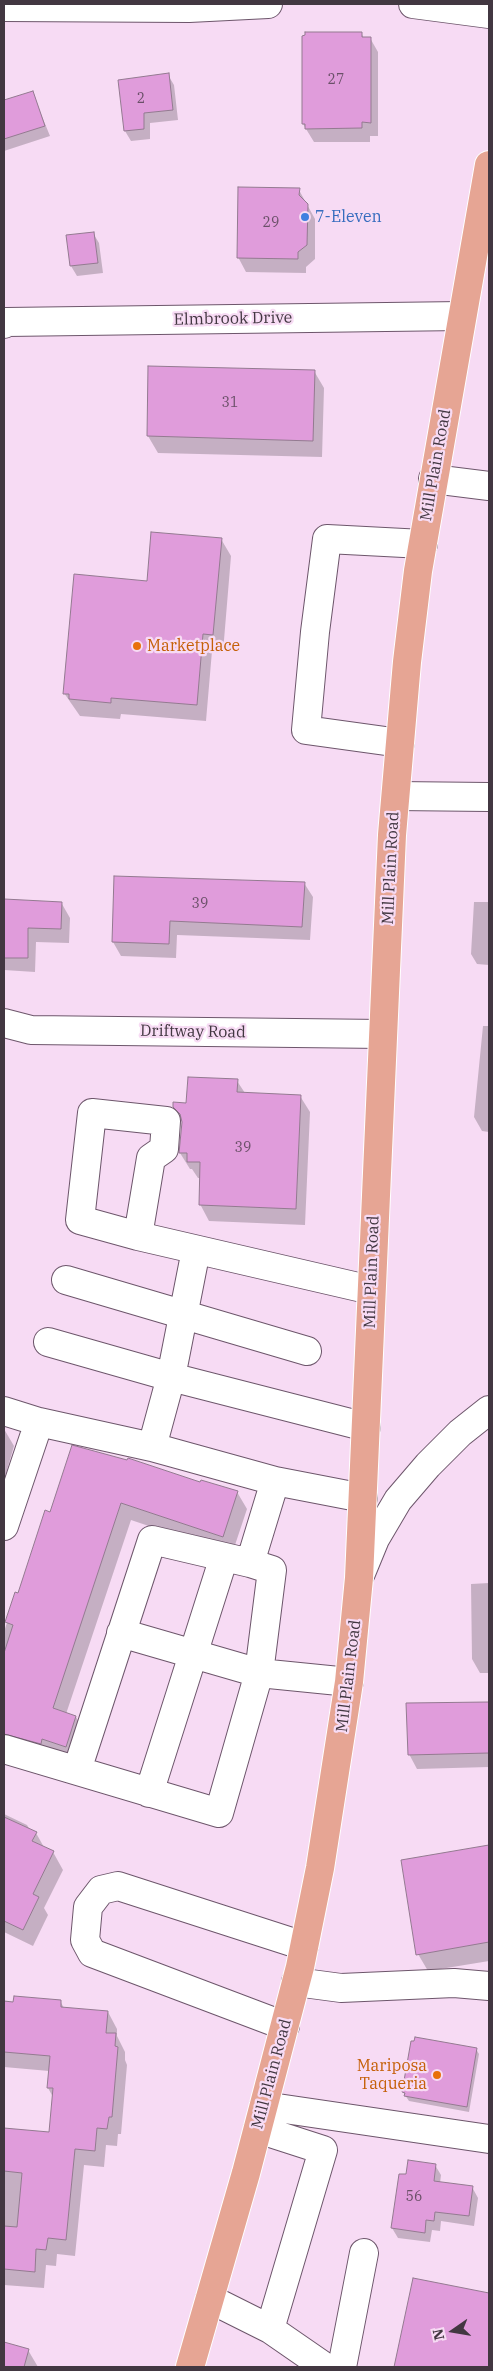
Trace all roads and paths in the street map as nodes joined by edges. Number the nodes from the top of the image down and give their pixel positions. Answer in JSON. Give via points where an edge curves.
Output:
{"nodes":[{"id":1,"x":268,"y":4,"type":"edge"},
{"id":2,"x":413,"y":4,"type":"edge"},
{"id":3,"x":4,"y":7,"type":"edge"},
{"id":4,"x":489,"y":14,"type":"edge"},
{"id":5,"x":489,"y":170,"type":"edge"},
{"id":6,"x":462,"y":316,"type":"junction"},
{"id":7,"x":4,"y":324,"type":"edge"},
{"id":8,"x":434,"y":479,"type":"junction"},
{"id":9,"x":489,"y":486,"type":"edge"},
{"id":10,"x":422,"y":544,"type":"junction"},
{"id":11,"x":400,"y":743,"type":"junction"},
{"id":12,"x":396,"y":796,"type":"junction"},
{"id":13,"x":489,"y":797,"type":"edge"},
{"id":14,"x":4,"y":1023,"type":"edge"},
{"id":15,"x":383,"y":1034,"type":"junction"},
{"id":16,"x":138,"y":1236,"type":"junction"},
{"id":17,"x":196,"y":1250,"type":"junction"},
{"id":18,"x":66,"y":1280,"type":"dead end"},
{"id":19,"x":371,"y":1290,"type":"junction"},
{"id":20,"x":183,"y":1314,"type":"junction"},
{"id":21,"x":48,"y":1342,"type":"dead end"},
{"id":22,"x":307,"y":1351,"type":"dead end"},
{"id":23,"x":170,"y":1377,"type":"junction"},
{"id":24,"x":489,"y":1410,"type":"edge"},
{"id":25,"x":4,"y":1411,"type":"edge"},
{"id":26,"x":39,"y":1422,"type":"junction"},
{"id":27,"x":366,"y":1427,"type":"junction"},
{"id":28,"x":152,"y":1447,"type":"junction"},
{"id":29,"x":275,"y":1481,"type":"junction"},
{"id":30,"x":363,"y":1498,"type":"junction"},
{"id":31,"x":4,"y":1526,"type":"edge"},
{"id":32,"x":237,"y":1560,"type":"junction"},
{"id":33,"x":359,"y":1578,"type":"junction"},
{"id":34,"x":122,"y":1633,"type":"junction"},
{"id":35,"x":194,"y":1654,"type":"junction"},
{"id":36,"x":259,"y":1672,"type":"junction"},
{"id":37,"x":349,"y":1682,"type":"junction"},
{"id":38,"x":4,"y":1749,"type":"edge"},
{"id":39,"x":77,"y":1770,"type":"junction"},
{"id":40,"x":149,"y":1792,"type":"junction"},
{"id":41,"x":304,"y":1946,"type":"junction"},
{"id":42,"x":296,"y":1982,"type":"junction"},
{"id":43,"x":489,"y":1986,"type":"edge"},
{"id":44,"x":285,"y":2026,"type":"junction"},
{"id":45,"x":261,"y":2117,"type":"junction"},
{"id":46,"x":489,"y":2139,"type":"edge"},
{"id":47,"x":364,"y":2253,"type":"dead end"},
{"id":48,"x":210,"y":2299,"type":"junction"},
{"id":49,"x":270,"y":2329,"type":"junction"},
{"id":50,"x":190,"y":2367,"type":"edge"},
{"id":51,"x":325,"y":2367,"type":"edge"},
{"id":52,"x":342,"y":2367,"type":"edge"}],
"edges":[{"from":1,"to":3,"type":"street","via":[[189,8]]},
{"from":2,"to":4,"type":"street"},
{"from":5,"to":6,"type":"main road","name":"Mill Plain Road"},
{"from":6,"to":7,"type":"street","name":"Elmbrook Drive"},
{"from":6,"to":8,"type":"main road","name":"Mill Plain Road"},
{"from":8,"to":9,"type":"street"},
{"from":8,"to":10,"type":"main road","name":"Mill Plain Road"},
{"from":10,"to":11,"type":"main road","name":"Mill Plain Road"},
{"from":10,"to":11,"type":"street","via":[[327,539],[315,632],[306,730]]},
{"from":11,"to":12,"type":"main road","name":"Mill Plain Road"},
{"from":12,"to":13,"type":"street"},
{"from":12,"to":15,"type":"main road","name":"Mill Plain Road"},
{"from":14,"to":15,"type":"street","name":"Driftway Road","via":[[31,1030]]},
{"from":15,"to":19,"type":"main road","name":"Mill Plain Road"},
{"from":16,"to":16,"type":"street","via":[[80,1220],[92,1114],[166,1121],[164,1149],[151,1158]]},
{"from":16,"to":17,"type":"street"},
{"from":17,"to":19,"type":"street"},
{"from":17,"to":20,"type":"street"},
{"from":18,"to":20,"type":"street"},
{"from":19,"to":27,"type":"main road","name":"Mill Plain Road"},
{"from":20,"to":22,"type":"street"},
{"from":20,"to":23,"type":"street"},
{"from":21,"to":23,"type":"street"},
{"from":23,"to":27,"type":"street"},
{"from":23,"to":28,"type":"street"},
{"from":24,"to":33,"type":"street","via":[[460,1433],[398,1500],[375,1539]]},
{"from":25,"to":26,"type":"street"},
{"from":26,"to":28,"type":"street"},
{"from":26,"to":31,"type":"street"},
{"from":27,"to":30,"type":"main road","name":"Mill Plain Road"},
{"from":28,"to":29,"type":"street"},
{"from":29,"to":30,"type":"street"},
{"from":29,"to":32,"type":"street"},
{"from":30,"to":33,"type":"main road","name":"Mill Plain Road"},
{"from":32,"to":34,"type":"street","via":[[152,1540]]},
{"from":32,"to":35,"type":"street"},
{"from":32,"to":36,"type":"street","via":[[272,1570]]},
{"from":33,"to":37,"type":"main road","name":"Mill Plain Road"},
{"from":34,"to":35,"type":"street"},
{"from":34,"to":39,"type":"street"},
{"from":35,"to":36,"type":"street"},
{"from":35,"to":40,"type":"street"},
{"from":36,"to":37,"type":"street"},
{"from":36,"to":40,"type":"street","via":[[219,1813]]},
{"from":37,"to":41,"type":"main road","name":"Mill Plain Road","via":[[325,1840]]},
{"from":38,"to":39,"type":"street"},
{"from":39,"to":40,"type":"street"},
{"from":41,"to":42,"type":"main road","name":"Mill Plain Road"},
{"from":41,"to":44,"type":"street","via":[[118,1886],[101,1890],[88,1907],[85,1940],[92,1953]]},
{"from":42,"to":43,"type":"street","via":[[341,1988],[454,1983]]},
{"from":42,"to":44,"type":"main road","name":"Mill Plain Road"},
{"from":44,"to":45,"type":"main road","name":"Mill Plain Road"},
{"from":45,"to":46,"type":"street","via":[[343,2118]]},
{"from":45,"to":48,"type":"main road","name":"Mill Plain Road"},
{"from":45,"to":49,"type":"street","via":[[323,2150]]},
{"from":47,"to":52,"type":"street"},
{"from":48,"to":49,"type":"street"},
{"from":48,"to":50,"type":"main road","name":"Mill Plain Road"},
{"from":49,"to":51,"type":"street"}]}
